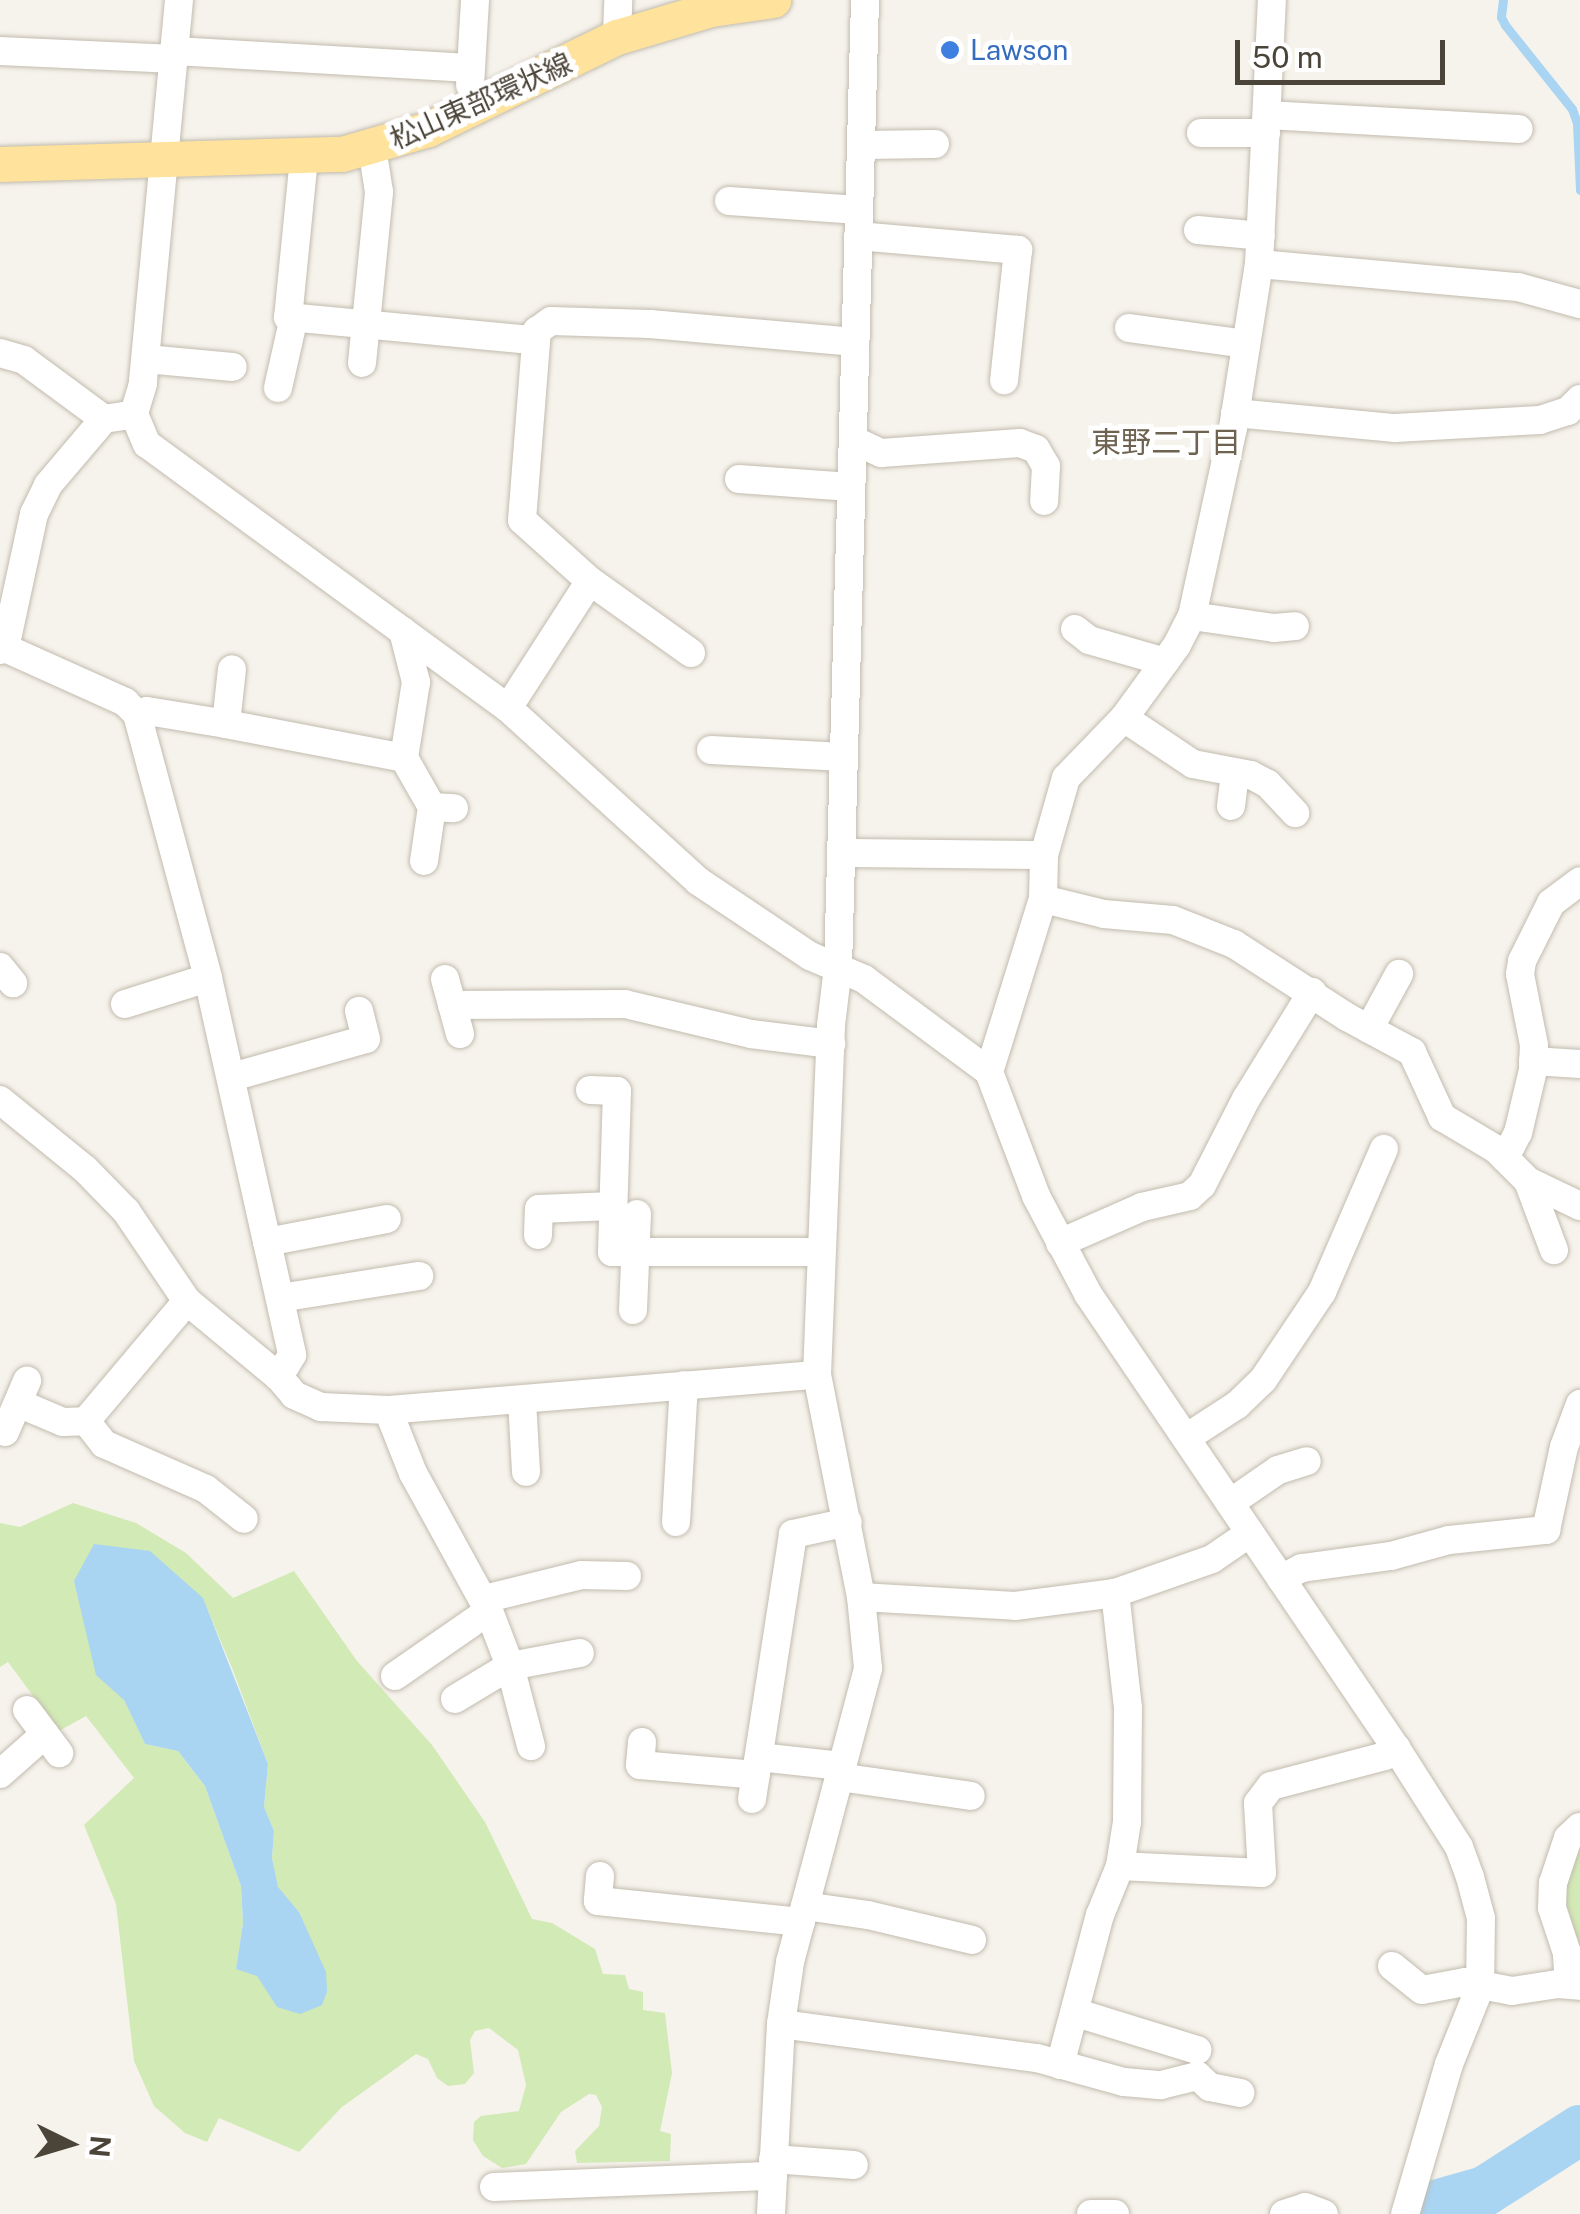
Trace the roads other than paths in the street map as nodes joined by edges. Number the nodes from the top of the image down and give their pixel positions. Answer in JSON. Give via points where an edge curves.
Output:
{"nodes":[{"id":1,"x":180,"y":0,"type":"edge"},
{"id":2,"x":475,"y":0,"type":"edge"},
{"id":3,"x":618,"y":0,"type":"edge"},
{"id":4,"x":773,"y":0,"type":"edge"},
{"id":5,"x":864,"y":0,"type":"edge"},
{"id":6,"x":1272,"y":0,"type":"edge"},
{"id":7,"x":617,"y":38,"type":"junction"},
{"id":8,"x":0,"y":51,"type":"edge"},
{"id":9,"x":175,"y":55,"type":"junction"},
{"id":10,"x":470,"y":68,"type":"junction"},
{"id":11,"x":468,"y":111,"type":"junction"},
{"id":12,"x":1267,"y":124,"type":"junction"},
{"id":13,"x":1519,"y":129,"type":"dead end"},
{"id":14,"x":1201,"y":133,"type":"dead end"},
{"id":15,"x":935,"y":144,"type":"dead end"},
{"id":16,"x":861,"y":145,"type":"junction"},
{"id":17,"x":372,"y":147,"type":"junction"},
{"id":18,"x":167,"y":156,"type":"junction"},
{"id":19,"x":304,"y":158,"type":"junction"},
{"id":20,"x":0,"y":164,"type":"edge"},
{"id":21,"x":729,"y":201,"type":"dead end"},
{"id":22,"x":858,"y":223,"type":"junction"},
{"id":23,"x":1198,"y":230,"type":"dead end"},
{"id":24,"x":1260,"y":250,"type":"junction"},
{"id":25,"x":1580,"y":304,"type":"edge"},
{"id":26,"x":294,"y":317,"type":"junction"},
{"id":27,"x":368,"y":325,"type":"junction"},
{"id":28,"x":1129,"y":328,"type":"dead end"},
{"id":29,"x":534,"y":340,"type":"junction"},
{"id":30,"x":855,"y":342,"type":"junction"},
{"id":31,"x":1246,"y":344,"type":"junction"},
{"id":32,"x":0,"y":353,"type":"edge"},
{"id":33,"x":146,"y":359,"type":"junction"},
{"id":34,"x":362,"y":363,"type":"dead end"},
{"id":35,"x":232,"y":367,"type":"dead end"},
{"id":36,"x":1004,"y":380,"type":"dead end"},
{"id":37,"x":278,"y":388,"type":"dead end"},
{"id":38,"x":1580,"y":399,"type":"edge"},
{"id":39,"x":1235,"y":413,"type":"junction"},
{"id":40,"x":134,"y":414,"type":"junction"},
{"id":41,"x":104,"y":419,"type":"junction"},
{"id":42,"x":852,"y":440,"type":"junction"},
{"id":43,"x":739,"y":479,"type":"dead end"},
{"id":44,"x":852,"y":486,"type":"junction"},
{"id":45,"x":1044,"y":501,"type":"dead end"},
{"id":46,"x":590,"y":581,"type":"junction"},
{"id":47,"x":1192,"y":616,"type":"junction"},
{"id":48,"x":1294,"y":626,"type":"dead end"},
{"id":49,"x":1074,"y":629,"type":"dead end"},
{"id":50,"x":402,"y":631,"type":"junction"},
{"id":51,"x":2,"y":649,"type":"edge"},
{"id":52,"x":691,"y":653,"type":"dead end"},
{"id":53,"x":1165,"y":662,"type":"junction"},
{"id":54,"x":232,"y":669,"type":"dead end"},
{"id":55,"x":508,"y":708,"type":"junction"},
{"id":56,"x":137,"y":714,"type":"junction"},
{"id":57,"x":1124,"y":718,"type":"junction"},
{"id":58,"x":226,"y":724,"type":"junction"},
{"id":59,"x":711,"y":750,"type":"dead end"},
{"id":60,"x":844,"y":757,"type":"junction"},
{"id":61,"x":404,"y":758,"type":"junction"},
{"id":62,"x":1235,"y":772,"type":"junction"},
{"id":63,"x":1231,"y":806,"type":"dead end"},
{"id":64,"x":1296,"y":813,"type":"dead end"},
{"id":65,"x":842,"y":853,"type":"junction"},
{"id":66,"x":1044,"y":855,"type":"junction"},
{"id":67,"x":424,"y":861,"type":"dead end"},
{"id":68,"x":1580,"y":881,"type":"edge"},
{"id":69,"x":1044,"y":898,"type":"junction"},
{"id":70,"x":838,"y":967,"type":"junction"},
{"id":71,"x":1399,"y":974,"type":"dead end"},
{"id":72,"x":208,"y":978,"type":"junction"},
{"id":73,"x":1312,"y":992,"type":"junction"},
{"id":74,"x":125,"y":1004,"type":"dead end"},
{"id":75,"x":360,"y":1011,"type":"dead end"},
{"id":76,"x":1369,"y":1028,"type":"junction"},
{"id":77,"x":460,"y":1034,"type":"dead end"},
{"id":78,"x":830,"y":1044,"type":"junction"},
{"id":79,"x":1533,"y":1061,"type":"junction"},
{"id":80,"x":1580,"y":1064,"type":"edge"},
{"id":81,"x":989,"y":1072,"type":"junction"},
{"id":82,"x":232,"y":1076,"type":"junction"},
{"id":83,"x":590,"y":1090,"type":"dead end"},
{"id":84,"x":0,"y":1100,"type":"edge"},
{"id":85,"x":1384,"y":1149,"type":"dead end"},
{"id":86,"x":1506,"y":1158,"type":"junction"},
{"id":87,"x":1528,"y":1182,"type":"junction"},
{"id":88,"x":1580,"y":1206,"type":"edge"},
{"id":89,"x":625,"y":1210,"type":"junction"},
{"id":90,"x":387,"y":1220,"type":"dead end"},
{"id":91,"x":538,"y":1236,"type":"dead end"},
{"id":92,"x":267,"y":1242,"type":"junction"},
{"id":93,"x":1060,"y":1243,"type":"junction"},
{"id":94,"x":1554,"y":1250,"type":"dead end"},
{"id":95,"x":821,"y":1252,"type":"junction"},
{"id":96,"x":636,"y":1253,"type":"junction"},
{"id":97,"x":419,"y":1276,"type":"dead end"},
{"id":98,"x":280,"y":1298,"type":"junction"},
{"id":99,"x":187,"y":1301,"type":"junction"},
{"id":100,"x":633,"y":1310,"type":"dead end"},
{"id":101,"x":817,"y":1376,"type":"junction"},
{"id":102,"x":280,"y":1378,"type":"junction"},
{"id":103,"x":684,"y":1385,"type":"junction"},
{"id":104,"x":522,"y":1400,"type":"junction"},
{"id":105,"x":1580,"y":1404,"type":"edge"},
{"id":106,"x":388,"y":1410,"type":"junction"},
{"id":107,"x":86,"y":1421,"type":"junction"},
{"id":108,"x":5,"y":1432,"type":"dead end"},
{"id":109,"x":1186,"y":1438,"type":"junction"},
{"id":110,"x":1307,"y":1461,"type":"dead end"},
{"id":111,"x":526,"y":1472,"type":"dead end"},
{"id":112,"x":1569,"y":1486,"type":"edge"},
{"id":113,"x":1230,"y":1503,"type":"junction"},
{"id":114,"x":244,"y":1519,"type":"dead end"},
{"id":115,"x":676,"y":1522,"type":"dead end"},
{"id":116,"x":848,"y":1522,"type":"junction"},
{"id":117,"x":1250,"y":1533,"type":"junction"},
{"id":118,"x":627,"y":1576,"type":"dead end"},
{"id":119,"x":1281,"y":1579,"type":"junction"},
{"id":120,"x":1115,"y":1594,"type":"junction"},
{"id":121,"x":862,"y":1597,"type":"junction"},
{"id":122,"x":486,"y":1605,"type":"junction"},
{"id":123,"x":580,"y":1653,"type":"dead end"},
{"id":124,"x":510,"y":1666,"type":"junction"},
{"id":125,"x":395,"y":1676,"type":"dead end"},
{"id":126,"x":455,"y":1699,"type":"dead end"},
{"id":127,"x":27,"y":1710,"type":"dead end"},
{"id":128,"x":642,"y":1742,"type":"dead end"},
{"id":129,"x":531,"y":1746,"type":"dead end"},
{"id":130,"x":1396,"y":1748,"type":"junction"},
{"id":131,"x":841,"y":1772,"type":"junction"},
{"id":132,"x":0,"y":1774,"type":"edge"},
{"id":133,"x":756,"y":1777,"type":"junction"},
{"id":134,"x":971,"y":1796,"type":"dead end"},
{"id":135,"x":1580,"y":1827,"type":"edge"},
{"id":136,"x":1120,"y":1866,"type":"junction"},
{"id":137,"x":600,"y":1876,"type":"dead end"},
{"id":138,"x":803,"y":1914,"type":"junction"},
{"id":139,"x":972,"y":1940,"type":"dead end"},
{"id":140,"x":1392,"y":1966,"type":"dead end"},
{"id":141,"x":1575,"y":1985,"type":"edge"},
{"id":142,"x":1480,"y":1986,"type":"junction"},
{"id":143,"x":1076,"y":2013,"type":"junction"},
{"id":144,"x":781,"y":2024,"type":"junction"},
{"id":145,"x":1198,"y":2050,"type":"dead end"},
{"id":146,"x":1060,"y":2065,"type":"junction"},
{"id":147,"x":1240,"y":2093,"type":"dead end"},
{"id":148,"x":854,"y":2165,"type":"dead end"},
{"id":149,"x":773,"y":2168,"type":"junction"},
{"id":150,"x":494,"y":2187,"type":"dead end"},
{"id":151,"x":771,"y":2214,"type":"edge"},
{"id":152,"x":1091,"y":2214,"type":"edge"},
{"id":153,"x":1115,"y":2214,"type":"edge"},
{"id":154,"x":1284,"y":2214,"type":"edge"},
{"id":155,"x":1324,"y":2214,"type":"edge"},
{"id":156,"x":1405,"y":2214,"type":"edge"}],
"edges":[{"from":1,"to":9,"type":"street"},
{"from":2,"to":10,"type":"street"},
{"from":3,"to":7,"type":"street"},
{"from":4,"to":7,"type":"main road","name":"松山東部環状線","via":[[711,9]]},
{"from":5,"to":16,"type":"street"},
{"from":6,"to":12,"type":"street"},
{"from":7,"to":11,"type":"main road","name":"松山東部環状線"},
{"from":8,"to":9,"type":"street"},
{"from":9,"to":10,"type":"street"},
{"from":9,"to":18,"type":"street"},
{"from":10,"to":11,"type":"street"},
{"from":11,"to":17,"type":"main road","name":"松山東部環状線"},
{"from":12,"to":13,"type":"street"},
{"from":12,"to":14,"type":"street"},
{"from":12,"to":24,"type":"street"},
{"from":15,"to":16,"type":"street"},
{"from":16,"to":22,"type":"street"},
{"from":17,"to":19,"type":"main road","name":"松山東部環状線"},
{"from":17,"to":27,"type":"street","via":[[379,192]]},
{"from":18,"to":19,"type":"main road","name":"松山東部環状線"},
{"from":18,"to":20,"type":"main road","name":"松山東部環状線"},
{"from":18,"to":33,"type":"street"},
{"from":19,"to":26,"type":"street","via":[[288,316]]},
{"from":21,"to":22,"type":"street"},
{"from":22,"to":30,"type":"street"},
{"from":22,"to":36,"type":"street","via":[[1018,250]]},
{"from":23,"to":24,"type":"street"},
{"from":24,"to":25,"type":"street","via":[[1518,287]]},
{"from":24,"to":31,"type":"street"},
{"from":26,"to":27,"type":"street"},
{"from":26,"to":37,"type":"street"},
{"from":27,"to":29,"type":"street"},
{"from":27,"to":34,"type":"street"},
{"from":28,"to":31,"type":"street"},
{"from":29,"to":30,"type":"street","via":[[551,320]]},
{"from":29,"to":46,"type":"street","via":[[522,520]]},
{"from":30,"to":42,"type":"street"},
{"from":31,"to":39,"type":"street"},
{"from":32,"to":41,"type":"street","via":[[24,360]]},
{"from":33,"to":35,"type":"street"},
{"from":33,"to":40,"type":"street"},
{"from":38,"to":39,"type":"street","via":[[1568,411],[1540,420],[1395,428]]},
{"from":39,"to":47,"type":"street"},
{"from":40,"to":41,"type":"street"},
{"from":40,"to":50,"type":"street","via":[[147,444]]},
{"from":41,"to":51,"type":"street","via":[[48,485],[34,514]]},
{"from":42,"to":44,"type":"street"},
{"from":42,"to":45,"type":"street","via":[[882,452],[1020,443],[1036,449],[1046,466]]},
{"from":43,"to":44,"type":"street"},
{"from":44,"to":60,"type":"street"},
{"from":46,"to":52,"type":"street"},
{"from":46,"to":55,"type":"street"},
{"from":47,"to":48,"type":"street"},
{"from":47,"to":53,"type":"street"},
{"from":49,"to":53,"type":"street"},
{"from":50,"to":55,"type":"street"},
{"from":50,"to":61,"type":"street","via":[[416,682]]},
{"from":51,"to":56,"type":"street","via":[[125,702]]},
{"from":53,"to":57,"type":"street"},
{"from":54,"to":58,"type":"street"},
{"from":55,"to":70,"type":"street","via":[[698,881],[810,956]]},
{"from":56,"to":58,"type":"street"},
{"from":56,"to":72,"type":"street"},
{"from":57,"to":62,"type":"street","via":[[1193,764]]},
{"from":57,"to":66,"type":"street","via":[[1066,778]]},
{"from":58,"to":61,"type":"street"},
{"from":59,"to":60,"type":"street"},
{"from":60,"to":65,"type":"street"},
{"from":61,"to":67,"type":"street","via":[[443,808]]},
{"from":62,"to":63,"type":"street"},
{"from":62,"to":64,"type":"street","via":[[1268,784]]},
{"from":65,"to":66,"type":"street"},
{"from":65,"to":70,"type":"street"},
{"from":66,"to":69,"type":"street"},
{"from":68,"to":79,"type":"street","via":[[1551,903],[1522,961]]},
{"from":69,"to":73,"type":"street","via":[[1200,927]]},
{"from":69,"to":81,"type":"street"},
{"from":70,"to":78,"type":"street"},
{"from":70,"to":81,"type":"street"},
{"from":71,"to":76,"type":"street"},
{"from":72,"to":74,"type":"street"},
{"from":72,"to":82,"type":"street"},
{"from":73,"to":76,"type":"street"},
{"from":73,"to":93,"type":"street","via":[[1202,1185],[1190,1196],[1142,1207]]},
{"from":75,"to":82,"type":"street","via":[[366,1038]]},
{"from":76,"to":86,"type":"street","via":[[1412,1052],[1442,1117]]},
{"from":77,"to":78,"type":"street","via":[[449,992],[625,1004],[751,1034]]},
{"from":78,"to":95,"type":"street"},
{"from":79,"to":80,"type":"street"},
{"from":79,"to":86,"type":"street","via":[[1528,1103]]},
{"from":81,"to":93,"type":"street"},
{"from":82,"to":92,"type":"street"},
{"from":83,"to":89,"type":"street","via":[[616,1091]]},
{"from":84,"to":99,"type":"street","via":[[126,1211]]},
{"from":85,"to":109,"type":"street","via":[[1322,1292],[1262,1380]]},
{"from":86,"to":87,"type":"street"},
{"from":87,"to":88,"type":"street"},
{"from":87,"to":94,"type":"street"},
{"from":89,"to":91,"type":"street","via":[[538,1209]]},
{"from":89,"to":96,"type":"street","via":[[612,1252]]},
{"from":90,"to":92,"type":"street"},
{"from":92,"to":98,"type":"street"},
{"from":93,"to":109,"type":"street"},
{"from":95,"to":96,"type":"street"},
{"from":95,"to":101,"type":"street"},
{"from":96,"to":100,"type":"street"},
{"from":97,"to":98,"type":"street"},
{"from":98,"to":102,"type":"street","via":[[292,1355]]},
{"from":99,"to":102,"type":"street"},
{"from":99,"to":107,"type":"street"},
{"from":101,"to":103,"type":"street"},
{"from":101,"to":116,"type":"street"},
{"from":102,"to":106,"type":"street","via":[[294,1396],[321,1407]]},
{"from":103,"to":104,"type":"street"},
{"from":103,"to":115,"type":"street"},
{"from":104,"to":106,"type":"street"},
{"from":104,"to":111,"type":"street"},
{"from":105,"to":112,"type":"street","via":[[1564,1447]]},
{"from":106,"to":122,"type":"street","via":[[413,1473]]},
{"from":107,"to":108,"type":"street","via":[[63,1422],[22,1392]]},
{"from":107,"to":114,"type":"street","via":[[104,1444],[206,1489]]},
{"from":109,"to":113,"type":"street"},
{"from":110,"to":113,"type":"street","via":[[1278,1470]]},
{"from":112,"to":119,"type":"street","via":[[1546,1530],[1449,1540],[1302,1568]]},
{"from":113,"to":117,"type":"street"},
{"from":116,"to":121,"type":"street"},
{"from":116,"to":133,"type":"street","via":[[793,1534]]},
{"from":117,"to":119,"type":"street"},
{"from":117,"to":120,"type":"street","via":[[1212,1559]]},
{"from":118,"to":122,"type":"street","via":[[582,1575]]},
{"from":119,"to":130,"type":"street"},
{"from":120,"to":121,"type":"street","via":[[1015,1606]]},
{"from":120,"to":136,"type":"street","via":[[1128,1708]]},
{"from":121,"to":131,"type":"street","via":[[868,1668]]},
{"from":122,"to":124,"type":"street"},
{"from":122,"to":125,"type":"street"},
{"from":123,"to":124,"type":"street"},
{"from":124,"to":126,"type":"street"},
{"from":124,"to":129,"type":"street"},
{"from":127,"to":132,"type":"street","via":[[52,1744]]},
{"from":128,"to":133,"type":"street","via":[[640,1765]]},
{"from":130,"to":136,"type":"street","via":[[1272,1786],[1258,1802],[1262,1873]]},
{"from":130,"to":142,"type":"street","via":[[1459,1847],[1470,1877],[1484,1956]]},
{"from":131,"to":133,"type":"street"},
{"from":131,"to":134,"type":"street"},
{"from":131,"to":138,"type":"street"},
{"from":135,"to":141,"type":"street","via":[[1568,1838],[1552,1908]]},
{"from":136,"to":143,"type":"street","via":[[1100,1915]]},
{"from":137,"to":138,"type":"street","via":[[598,1901],[670,1895]]},
{"from":138,"to":139,"type":"street","via":[[868,1915]]},
{"from":138,"to":144,"type":"street"},
{"from":140,"to":142,"type":"street","via":[[1422,1990],[1465,1982]]},
{"from":141,"to":142,"type":"street","via":[[1512,1991]]},
{"from":142,"to":156,"type":"street","via":[[1453,2051]]},
{"from":143,"to":145,"type":"street"},
{"from":143,"to":146,"type":"street"},
{"from":144,"to":146,"type":"street"},
{"from":144,"to":149,"type":"street"},
{"from":146,"to":147,"type":"street","via":[[1161,2085],[1198,2076],[1210,2087]]},
{"from":148,"to":149,"type":"street"},
{"from":149,"to":150,"type":"street"},
{"from":149,"to":151,"type":"street"},
{"from":152,"to":153,"type":"street"},
{"from":154,"to":155,"type":"street","via":[[1304,2207]]}]}
